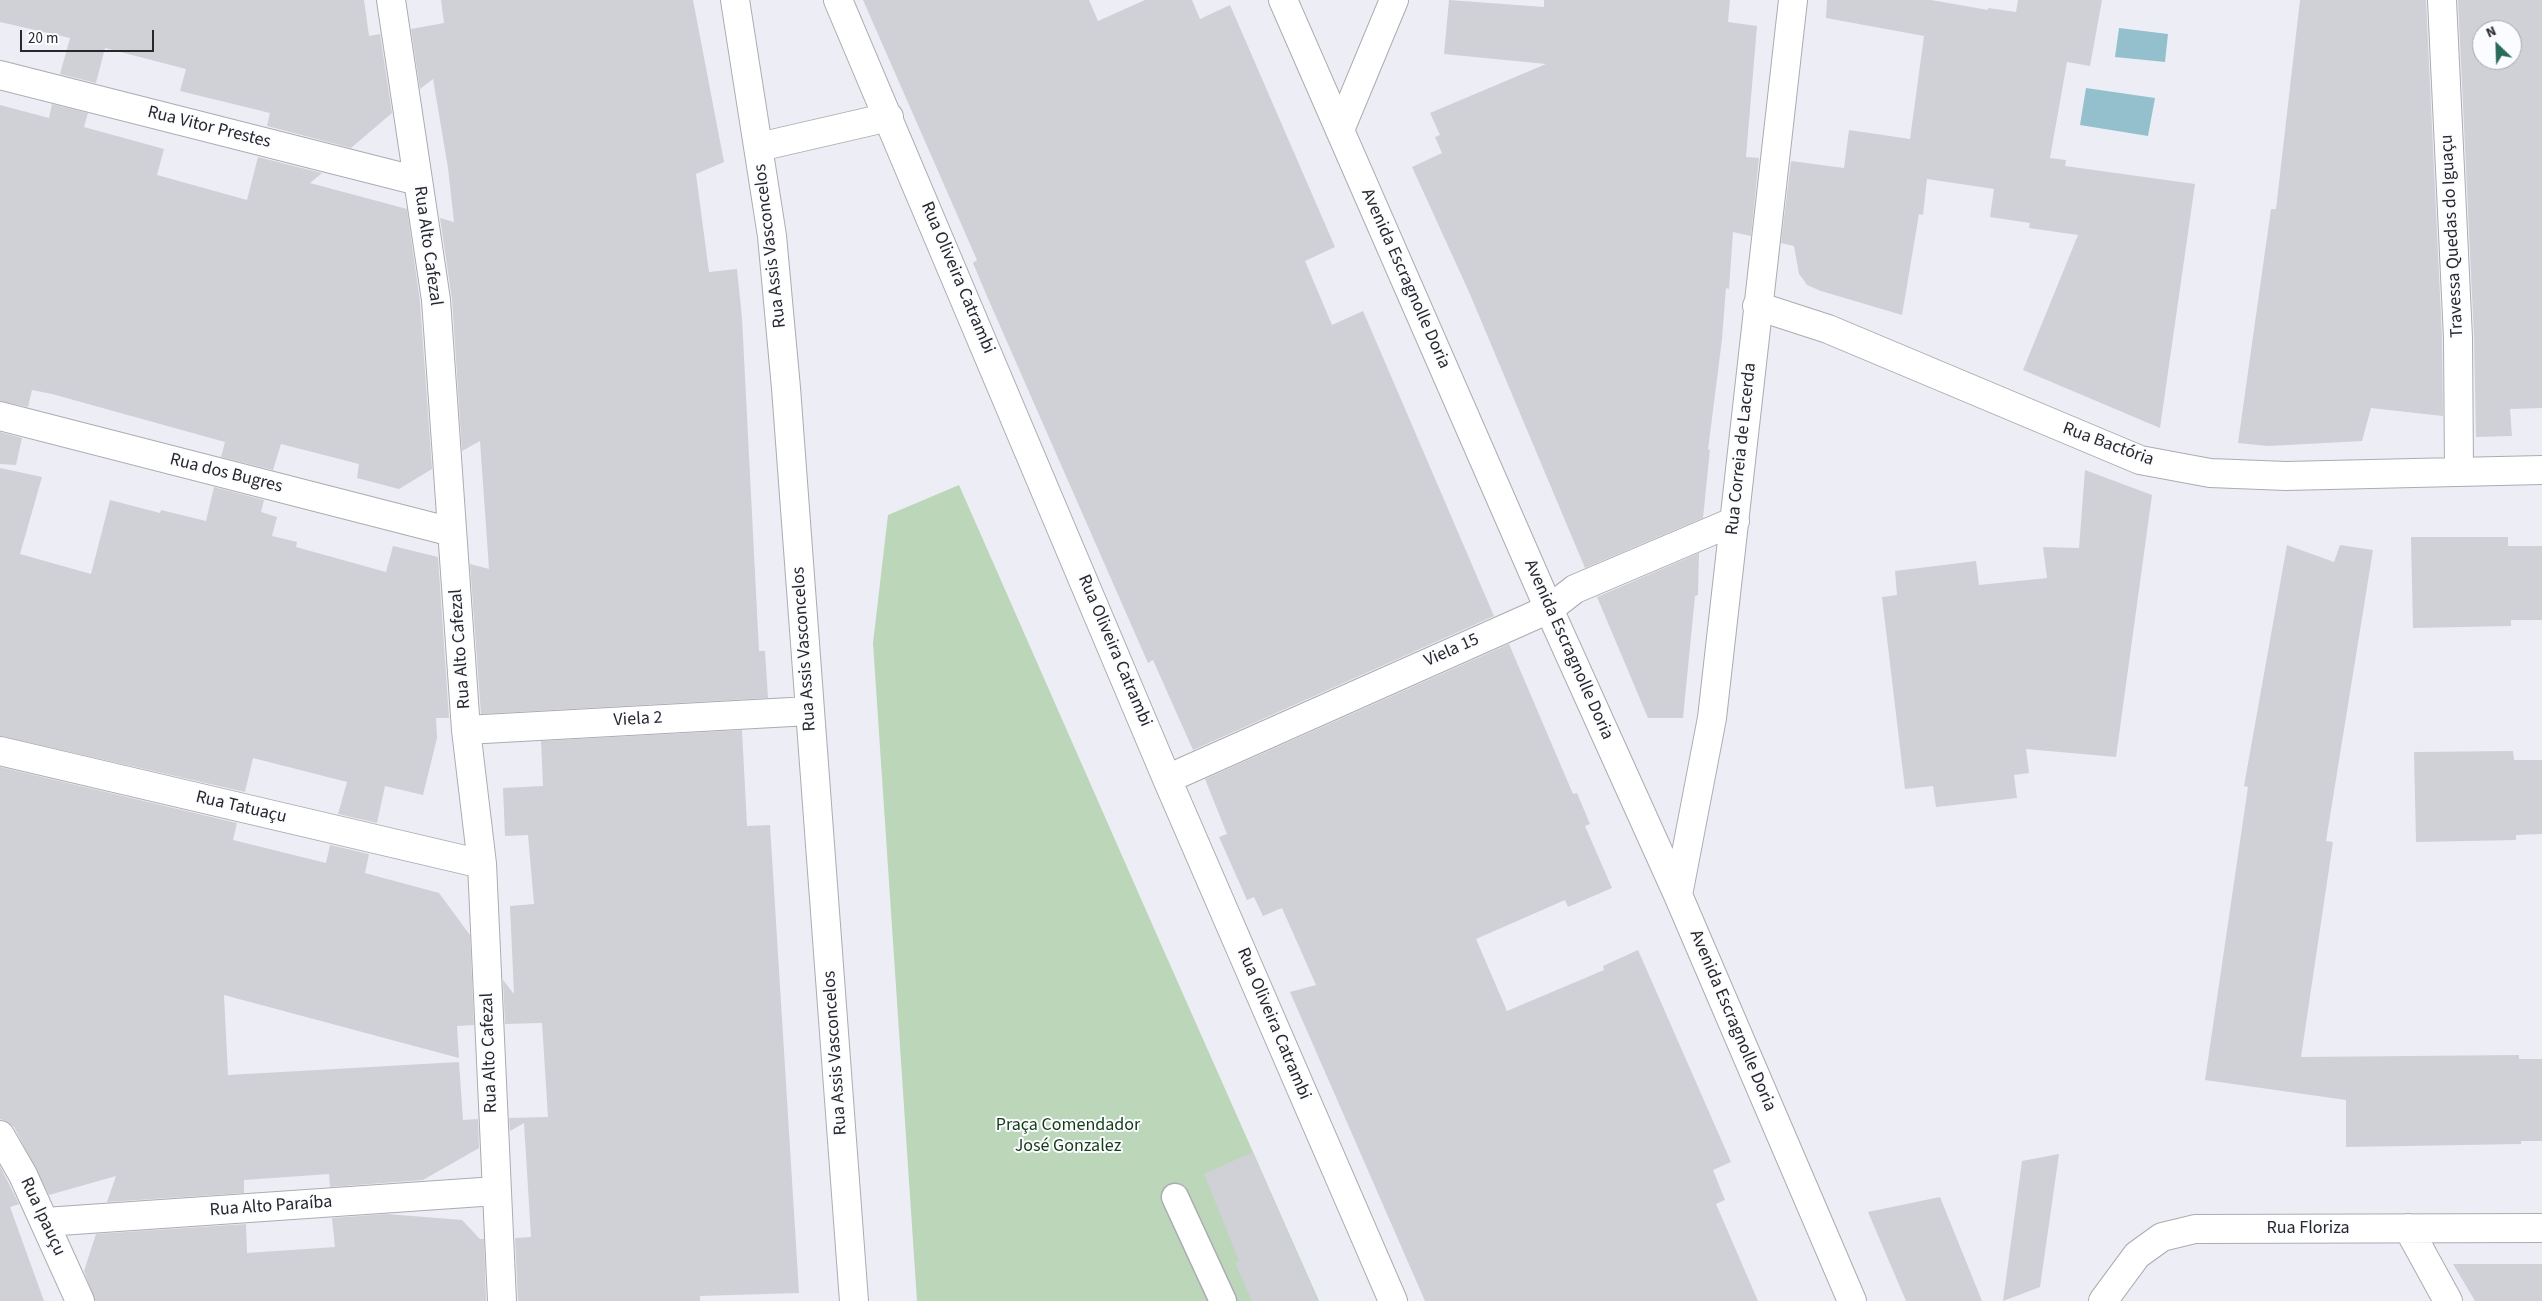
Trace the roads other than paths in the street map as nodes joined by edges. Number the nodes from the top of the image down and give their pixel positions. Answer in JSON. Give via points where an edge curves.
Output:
{"nodes":[{"id":1,"x":391,"y":0,"type":"edge"},
{"id":2,"x":734,"y":0,"type":"edge"},
{"id":3,"x":838,"y":0,"type":"edge"},
{"id":4,"x":1283,"y":0,"type":"edge"},
{"id":5,"x":1394,"y":0,"type":"edge"},
{"id":6,"x":1792,"y":0,"type":"edge"},
{"id":7,"x":2442,"y":0,"type":"edge"},
{"id":8,"x":0,"y":75,"type":"edge"},
{"id":9,"x":889,"y":117,"type":"junction"},
{"id":10,"x":1340,"y":130,"type":"junction"},
{"id":11,"x":759,"y":147,"type":"junction"},
{"id":12,"x":418,"y":181,"type":"junction"},
{"id":13,"x":1757,"y":306,"type":"junction"},
{"id":14,"x":0,"y":416,"type":"edge"},
{"id":15,"x":2542,"y":470,"type":"edge"},
{"id":16,"x":2459,"y":472,"type":"junction"},
{"id":17,"x":1735,"y":521,"type":"junction"},
{"id":18,"x":452,"y":532,"type":"junction"},
{"id":19,"x":1549,"y":609,"type":"junction"},
{"id":20,"x":810,"y":711,"type":"junction"},
{"id":21,"x":466,"y":730,"type":"junction"},
{"id":22,"x":0,"y":751,"type":"edge"},
{"id":23,"x":1167,"y":779,"type":"junction"},
{"id":24,"x":482,"y":864,"type":"junction"},
{"id":25,"x":1678,"y":895,"type":"junction"},
{"id":26,"x":0,"y":1134,"type":"edge"},
{"id":27,"x":496,"y":1191,"type":"junction"},
{"id":28,"x":1175,"y":1197,"type":"dead end"},
{"id":29,"x":46,"y":1222,"type":"junction"},
{"id":30,"x":2408,"y":1228,"type":"junction"},
{"id":31,"x":2542,"y":1228,"type":"edge"},
{"id":32,"x":80,"y":1301,"type":"edge"},
{"id":33,"x":502,"y":1301,"type":"edge"},
{"id":34,"x":854,"y":1301,"type":"edge"},
{"id":35,"x":1223,"y":1301,"type":"edge"},
{"id":36,"x":1393,"y":1301,"type":"edge"},
{"id":37,"x":1852,"y":1301,"type":"edge"},
{"id":38,"x":2103,"y":1301,"type":"edge"},
{"id":39,"x":2448,"y":1301,"type":"edge"}],
"edges":[{"from":1,"to":12,"type":"street","name":"Rua Alto Cafezal"},
{"from":2,"to":11,"type":"street","name":"Rua Assis Vasconcelos"},
{"from":3,"to":9,"type":"street","name":"Rua Oliveira Catrambi"},
{"from":4,"to":10,"type":"street","name":"Avenida Escragnolle Doria"},
{"from":5,"to":10,"type":"street"},
{"from":6,"to":13,"type":"street","name":"Rua Correia de Lacerda"},
{"from":7,"to":16,"type":"street","name":"Travessa Quedas do Iguaçu","via":[[2458,338]]},
{"from":8,"to":12,"type":"street","name":"Rua Vitor Prestes"},
{"from":9,"to":11,"type":"street"},
{"from":9,"to":23,"type":"street","name":"Rua Oliveira Catrambi"},
{"from":10,"to":19,"type":"street","name":"Avenida Escragnolle Doria"},
{"from":11,"to":20,"type":"street","name":"Rua Assis Vasconcelos","via":[[782,340]]},
{"from":12,"to":18,"type":"street","name":"Rua Alto Cafezal","via":[[436,300]]},
{"from":13,"to":16,"type":"street","name":"Rua Bactória","via":[[1828,329],[2140,460],[2210,473],[2286,476]]},
{"from":13,"to":17,"type":"street","name":"Rua Correia de Lacerda"},
{"from":14,"to":18,"type":"street","name":"Rua dos Bugres"},
{"from":15,"to":16,"type":"street","name":"Rua Bactória"},
{"from":17,"to":19,"type":"street","name":"Viela 15","via":[[1574,589]]},
{"from":17,"to":25,"type":"street","name":"Rua Correia de Lacerda","via":[[1712,718]]},
{"from":18,"to":21,"type":"street","name":"Rua Alto Cafezal"},
{"from":19,"to":23,"type":"street","name":"Viela 15"},
{"from":19,"to":25,"type":"street","name":"Avenida Escragnolle Doria"},
{"from":20,"to":21,"type":"street","name":"Viela 2"},
{"from":20,"to":34,"type":"street","name":"Rua Assis Vasconcelos"},
{"from":21,"to":24,"type":"street","name":"Rua Alto Cafezal"},
{"from":22,"to":24,"type":"street","name":"Rua Tatuaçu"},
{"from":23,"to":36,"type":"street","name":"Rua Oliveira Catrambi"},
{"from":24,"to":27,"type":"street","name":"Rua Alto Cafezal"},
{"from":25,"to":37,"type":"street","name":"Avenida Escragnolle Doria"},
{"from":26,"to":29,"type":"street","name":"Rua Ipauçu"},
{"from":27,"to":29,"type":"street","name":"Rua Alto Paraíba"},
{"from":27,"to":33,"type":"street","name":"Rua Alto Cafezal"},
{"from":28,"to":35,"type":"lane"},
{"from":29,"to":32,"type":"street","name":"Rua Ipauçu"},
{"from":30,"to":31,"type":"street","name":"Rua Floriza"},
{"from":30,"to":38,"type":"street","name":"Rua Floriza","via":[[2195,1229],[2162,1237],[2137,1255]]},
{"from":30,"to":39,"type":"street"}]}
